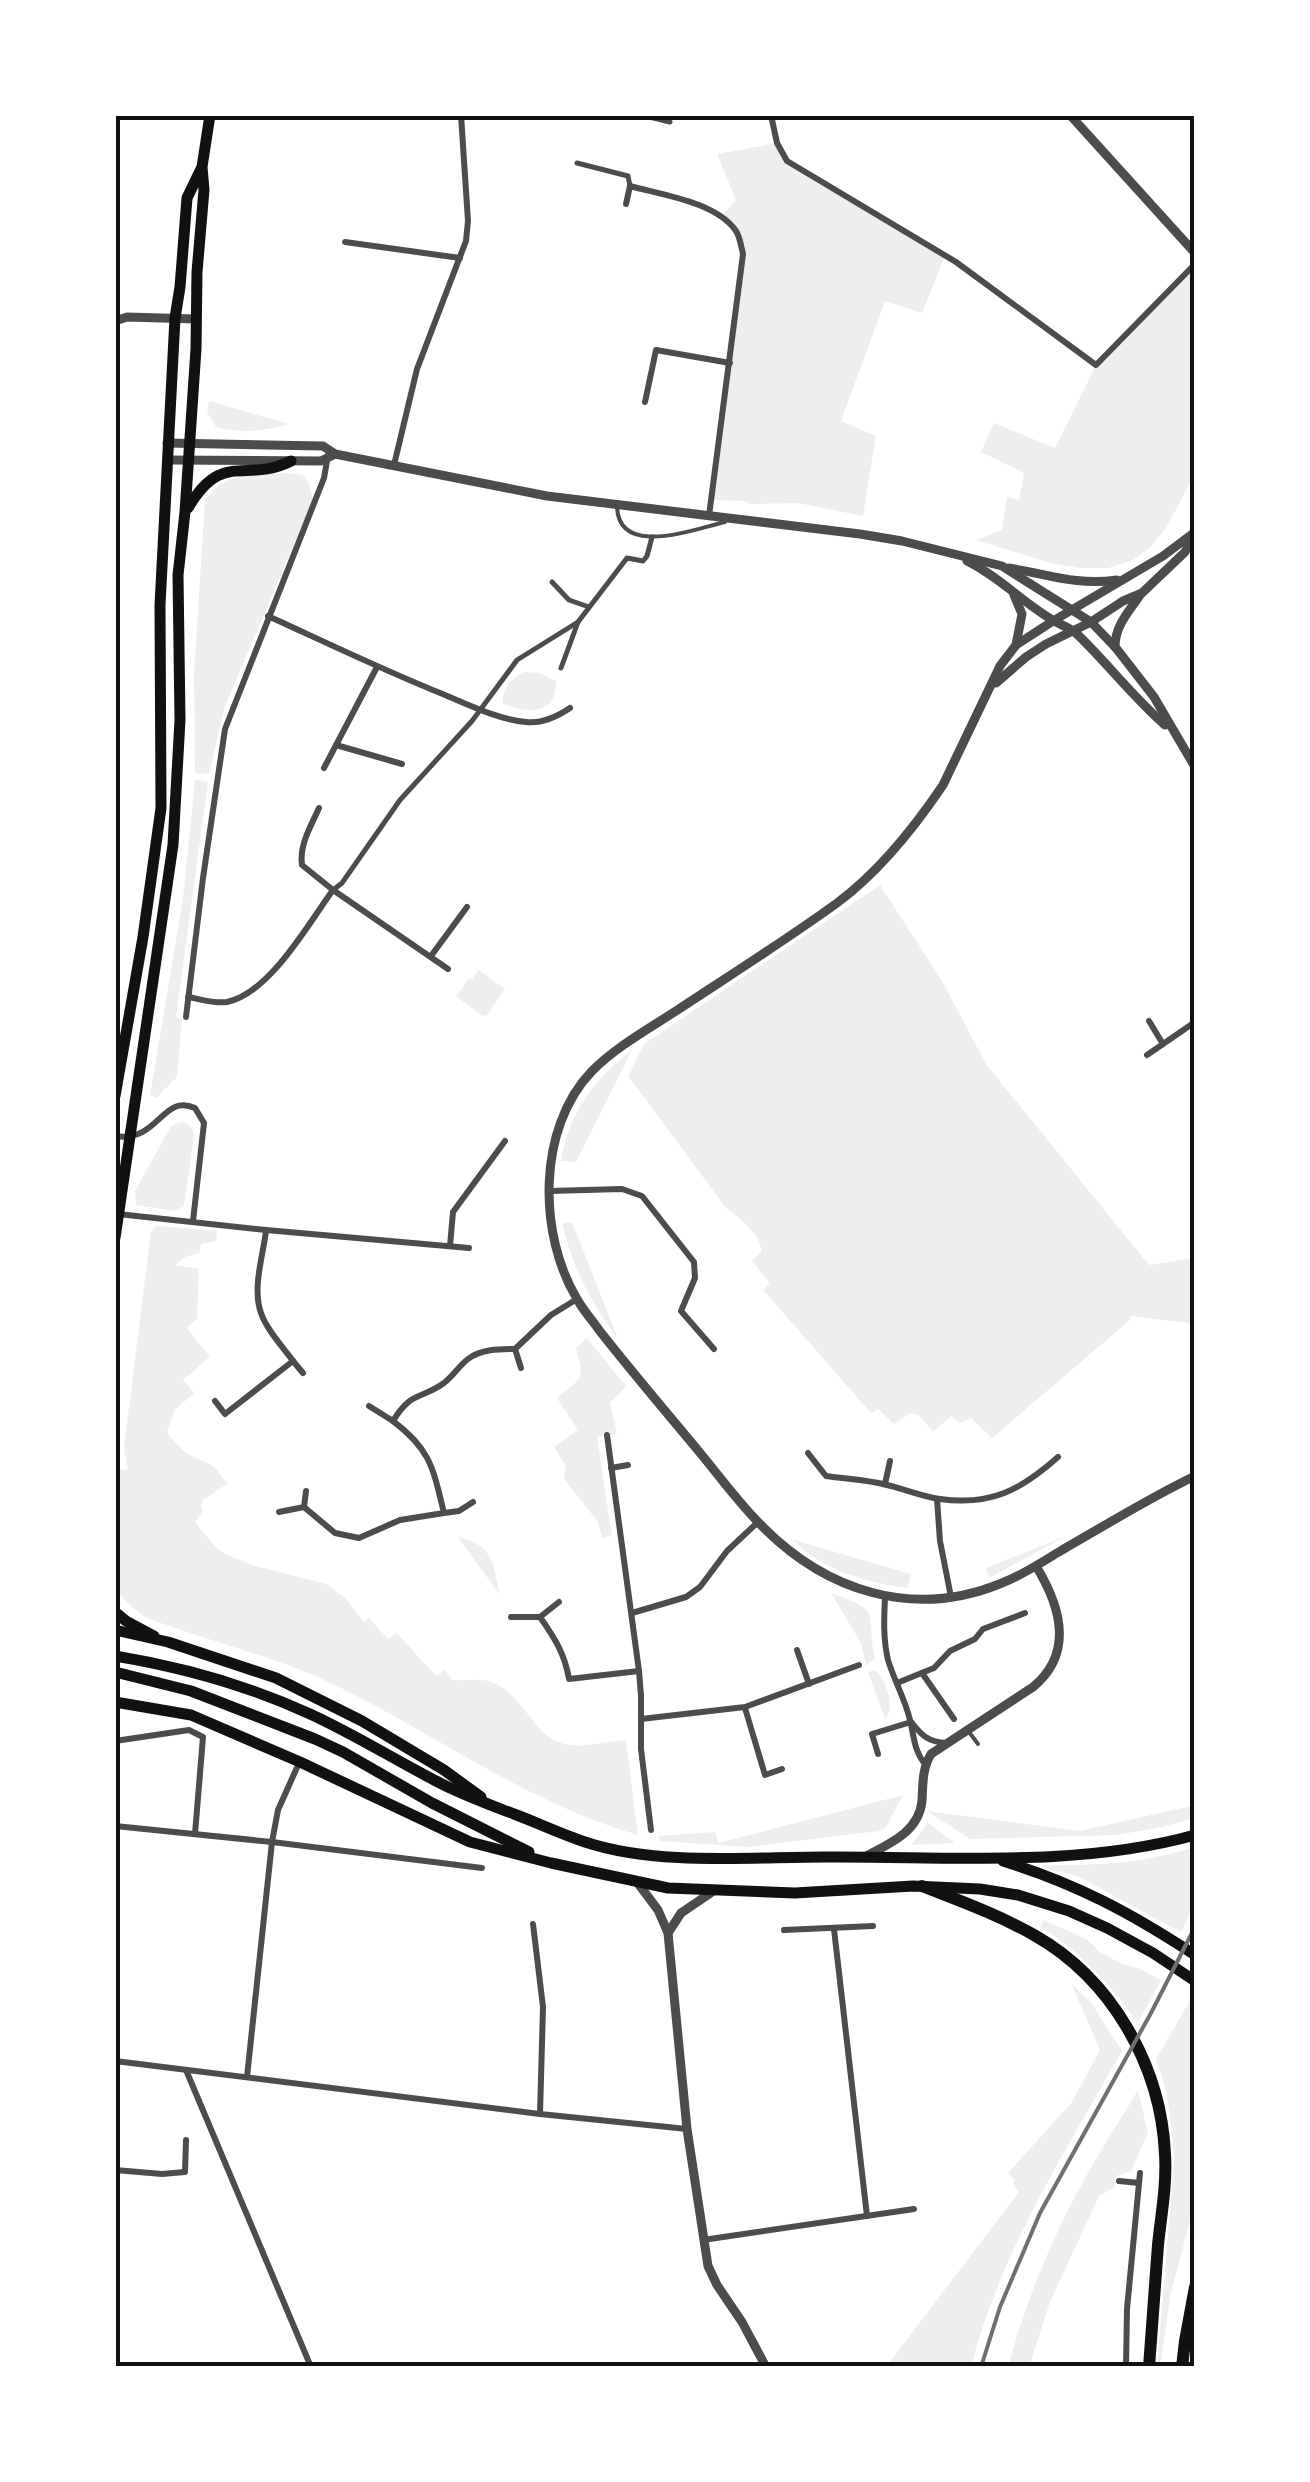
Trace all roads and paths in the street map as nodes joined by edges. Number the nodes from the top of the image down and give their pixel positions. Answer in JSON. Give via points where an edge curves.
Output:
{"nodes":[{"id":1,"x":210,"y":115,"type":"edge"},
{"id":2,"x":461,"y":115,"type":"edge"},
{"id":3,"x":642,"y":115,"type":"edge"},
{"id":4,"x":772,"y":115,"type":"edge"},
{"id":5,"x":1070,"y":115,"type":"edge"},
{"id":6,"x":670,"y":122,"type":"dead end"},
{"id":7,"x":577,"y":163,"type":"dead end"},
{"id":8,"x":202,"y":167,"type":"junction"},
{"id":9,"x":630,"y":186,"type":"junction"},
{"id":10,"x":626,"y":204,"type":"dead end"},
{"id":11,"x":345,"y":242,"type":"dead end"},
{"id":12,"x":1195,"y":253,"type":"edge"},
{"id":13,"x":460,"y":258,"type":"junction"},
{"id":14,"x":1195,"y":264,"type":"edge"},
{"id":15,"x":175,"y":318,"type":"junction"},
{"id":16,"x":196,"y":319,"type":"junction"},
{"id":17,"x":115,"y":321,"type":"edge"},
{"id":18,"x":730,"y":362,"type":"junction"},
{"id":19,"x":645,"y":402,"type":"dead end"},
{"id":20,"x":168,"y":443,"type":"junction"},
{"id":21,"x":189,"y":443,"type":"junction"},
{"id":22,"x":330,"y":454,"type":"junction"},
{"id":23,"x":167,"y":460,"type":"junction"},
{"id":24,"x":188,"y":460,"type":"junction"},
{"id":25,"x":291,"y":461,"type":"junction"},
{"id":26,"x":394,"y":465,"type":"junction"},
{"id":27,"x":617,"y":505,"type":"junction"},
{"id":28,"x":185,"y":512,"type":"junction"},
{"id":29,"x":709,"y":516,"type":"junction"},
{"id":30,"x":740,"y":518,"type":"junction"},
{"id":31,"x":1195,"y":532,"type":"edge"},
{"id":32,"x":652,"y":537,"type":"junction"},
{"id":33,"x":956,"y":556,"type":"junction"},
{"id":34,"x":1002,"y":566,"type":"junction"},
{"id":35,"x":1125,"y":579,"type":"junction"},
{"id":36,"x":552,"y":582,"type":"dead end"},
{"id":37,"x":1014,"y":593,"type":"junction"},
{"id":38,"x":1142,"y":593,"type":"junction"},
{"id":39,"x":590,"y":607,"type":"junction"},
{"id":40,"x":1072,"y":610,"type":"junction"},
{"id":41,"x":268,"y":616,"type":"junction"},
{"id":42,"x":1053,"y":621,"type":"junction"},
{"id":43,"x":578,"y":622,"type":"junction"},
{"id":44,"x":1091,"y":622,"type":"junction"},
{"id":45,"x":1073,"y":630,"type":"junction"},
{"id":46,"x":1016,"y":645,"type":"junction"},
{"id":47,"x":1116,"y":648,"type":"junction"},
{"id":48,"x":378,"y":667,"type":"junction"},
{"id":49,"x":561,"y":668,"type":"dead end"},
{"id":50,"x":990,"y":688,"type":"junction"},
{"id":51,"x":570,"y":708,"type":"dead end"},
{"id":52,"x":480,"y":710,"type":"junction"},
{"id":53,"x":1176,"y":736,"type":"junction"},
{"id":54,"x":336,"y":745,"type":"junction"},
{"id":55,"x":402,"y":764,"type":"dead end"},
{"id":56,"x":1195,"y":766,"type":"edge"},
{"id":57,"x":324,"y":768,"type":"dead end"},
{"id":58,"x":319,"y":808,"type":"dead end"},
{"id":59,"x":334,"y":890,"type":"junction"},
{"id":60,"x":467,"y":907,"type":"dead end"},
{"id":61,"x":430,"y":956,"type":"junction"},
{"id":62,"x":448,"y":969,"type":"dead end"},
{"id":63,"x":188,"y":998,"type":"junction"},
{"id":64,"x":186,"y":1017,"type":"dead end"},
{"id":65,"x":1148,"y":1021,"type":"dead end"},
{"id":66,"x":1195,"y":1022,"type":"edge"},
{"id":67,"x":1163,"y":1044,"type":"junction"},
{"id":68,"x":1147,"y":1055,"type":"dead end"},
{"id":69,"x":115,"y":1096,"type":"edge"},
{"id":70,"x":115,"y":1136,"type":"edge"},
{"id":71,"x":129,"y":1138,"type":"junction"},
{"id":72,"x":505,"y":1140,"type":"dead end"},
{"id":73,"x":550,"y":1192,"type":"junction"},
{"id":74,"x":117,"y":1217,"type":"edge"},
{"id":75,"x":193,"y":1221,"type":"junction"},
{"id":76,"x":266,"y":1230,"type":"junction"},
{"id":77,"x":115,"y":1238,"type":"edge"},
{"id":78,"x":450,"y":1246,"type":"junction"},
{"id":79,"x":469,"y":1248,"type":"dead end"},
{"id":80,"x":576,"y":1299,"type":"junction"},
{"id":81,"x":516,"y":1349,"type":"junction"},
{"id":82,"x":714,"y":1349,"type":"dead end"},
{"id":83,"x":293,"y":1361,"type":"junction"},
{"id":84,"x":521,"y":1368,"type":"dead end"},
{"id":85,"x":303,"y":1373,"type":"dead end"},
{"id":86,"x":215,"y":1401,"type":"dead end"},
{"id":87,"x":369,"y":1406,"type":"dead end"},
{"id":88,"x":393,"y":1421,"type":"junction"},
{"id":89,"x":607,"y":1435,"type":"dead end"},
{"id":90,"x":808,"y":1453,"type":"dead end"},
{"id":91,"x":1058,"y":1457,"type":"dead end"},
{"id":92,"x":890,"y":1461,"type":"dead end"},
{"id":93,"x":628,"y":1466,"type":"dead end"},
{"id":94,"x":612,"y":1468,"type":"junction"},
{"id":95,"x":1195,"y":1476,"type":"edge"},
{"id":96,"x":885,"y":1484,"type":"junction"},
{"id":97,"x":306,"y":1491,"type":"dead end"},
{"id":98,"x":937,"y":1500,"type":"junction"},
{"id":99,"x":473,"y":1502,"type":"dead end"},
{"id":100,"x":304,"y":1507,"type":"junction"},
{"id":101,"x":280,"y":1512,"type":"dead end"},
{"id":102,"x":444,"y":1513,"type":"junction"},
{"id":103,"x":758,"y":1522,"type":"junction"},
{"id":104,"x":1036,"y":1566,"type":"junction"},
{"id":105,"x":885,"y":1596,"type":"junction"},
{"id":106,"x":952,"y":1598,"type":"junction"},
{"id":107,"x":559,"y":1602,"type":"dead end"},
{"id":108,"x":115,"y":1612,"type":"edge"},
{"id":109,"x":632,"y":1613,"type":"junction"},
{"id":110,"x":1025,"y":1614,"type":"dead end"},
{"id":111,"x":511,"y":1617,"type":"dead end"},
{"id":112,"x":540,"y":1617,"type":"junction"},
{"id":113,"x":115,"y":1630,"type":"edge"},
{"id":114,"x":168,"y":1642,"type":"junction"},
{"id":115,"x":797,"y":1650,"type":"dead end"},
{"id":116,"x":115,"y":1656,"type":"edge"},
{"id":117,"x":859,"y":1665,"type":"dead end"},
{"id":118,"x":638,"y":1670,"type":"junction"},
{"id":119,"x":115,"y":1672,"type":"edge"},
{"id":120,"x":922,"y":1673,"type":"junction"},
{"id":121,"x":568,"y":1679,"type":"junction"},
{"id":122,"x":897,"y":1683,"type":"junction"},
{"id":123,"x":810,"y":1684,"type":"junction"},
{"id":124,"x":570,"y":1693,"type":"dead end"},
{"id":125,"x":115,"y":1705,"type":"edge"},
{"id":126,"x":745,"y":1707,"type":"junction"},
{"id":127,"x":641,"y":1719,"type":"junction"},
{"id":128,"x":954,"y":1719,"type":"dead end"},
{"id":129,"x":911,"y":1722,"type":"junction"},
{"id":130,"x":969,"y":1731,"type":"junction"},
{"id":131,"x":115,"y":1740,"type":"edge"},
{"id":132,"x":948,"y":1743,"type":"junction"},
{"id":133,"x":978,"y":1744,"type":"dead end"},
{"id":134,"x":878,"y":1754,"type":"dead end"},
{"id":135,"x":300,"y":1762,"type":"junction"},
{"id":136,"x":925,"y":1764,"type":"junction"},
{"id":137,"x":782,"y":1769,"type":"dead end"},
{"id":138,"x":494,"y":1806,"type":"junction"},
{"id":139,"x":115,"y":1826,"type":"edge"},
{"id":140,"x":651,"y":1830,"type":"dead end"},
{"id":141,"x":194,"y":1834,"type":"junction"},
{"id":142,"x":1195,"y":1834,"type":"edge"},
{"id":143,"x":272,"y":1842,"type":"junction"},
{"id":144,"x":866,"y":1857,"type":"junction"},
{"id":145,"x":990,"y":1857,"type":"junction"},
{"id":146,"x":551,"y":1863,"type":"junction"},
{"id":147,"x":482,"y":1868,"type":"dead end"},
{"id":148,"x":637,"y":1882,"type":"junction"},
{"id":149,"x":922,"y":1886,"type":"junction"},
{"id":150,"x":715,"y":1890,"type":"junction"},
{"id":151,"x":533,"y":1924,"type":"dead end"},
{"id":152,"x":873,"y":1926,"type":"dead end"},
{"id":153,"x":834,"y":1929,"type":"junction"},
{"id":154,"x":784,"y":1930,"type":"dead end"},
{"id":155,"x":668,"y":1933,"type":"junction"},
{"id":156,"x":1195,"y":1955,"type":"edge"},
{"id":157,"x":1195,"y":1981,"type":"edge"},
{"id":158,"x":115,"y":2061,"type":"edge"},
{"id":159,"x":186,"y":2070,"type":"junction"},
{"id":160,"x":247,"y":2077,"type":"junction"},
{"id":161,"x":540,"y":2114,"type":"junction"},
{"id":162,"x":687,"y":2129,"type":"junction"},
{"id":163,"x":186,"y":2140,"type":"dead end"},
{"id":164,"x":115,"y":2170,"type":"edge"},
{"id":165,"x":1140,"y":2173,"type":"dead end"},
{"id":166,"x":1119,"y":2181,"type":"dead end"},
{"id":167,"x":1139,"y":2183,"type":"junction"},
{"id":168,"x":914,"y":2209,"type":"dead end"},
{"id":169,"x":867,"y":2216,"type":"junction"},
{"id":170,"x":703,"y":2240,"type":"junction"},
{"id":171,"x":1195,"y":2288,"type":"edge"},
{"id":172,"x":310,"y":2367,"type":"edge"},
{"id":173,"x":766,"y":2367,"type":"edge"},
{"id":174,"x":1126,"y":2367,"type":"edge"},
{"id":175,"x":1149,"y":2367,"type":"edge"},
{"id":176,"x":1182,"y":2367,"type":"edge"}],
"edges":[{"from":1,"to":8,"type":"main road"},
{"from":2,"to":13,"type":"street","via":[[468,221]]},
{"from":3,"to":6,"type":"street"},
{"from":4,"to":14,"type":"street","via":[[787,161],[956,262],[1096,365]]},
{"from":5,"to":12,"type":"street"},
{"from":7,"to":9,"type":"street","via":[[628,176]]},
{"from":8,"to":15,"type":"main road","via":[[188,198]]},
{"from":8,"to":16,"type":"main road"},
{"from":9,"to":10,"type":"street"},
{"from":9,"to":18,"type":"street","via":[[707,208],[738,233],[744,254]]},
{"from":11,"to":13,"type":"street"},
{"from":13,"to":26,"type":"street","via":[[417,368]]},
{"from":15,"to":16,"type":"street"},
{"from":15,"to":17,"type":"street"},
{"from":15,"to":20,"type":"main road"},
{"from":16,"to":21,"type":"main road"},
{"from":18,"to":19,"type":"street","via":[[656,350]]},
{"from":18,"to":29,"type":"street"},
{"from":20,"to":21,"type":"street"},
{"from":20,"to":23,"type":"main road"},
{"from":21,"to":22,"type":"street","via":[[323,446]]},
{"from":21,"to":24,"type":"main road"},
{"from":22,"to":25,"type":"street","via":[[320,461]]},
{"from":22,"to":26,"type":"street"},
{"from":22,"to":41,"type":"street"},
{"from":23,"to":24,"type":"street"},
{"from":23,"to":69,"type":"main road","via":[[161,808]]},
{"from":24,"to":25,"type":"street"},
{"from":24,"to":28,"type":"main road"},
{"from":25,"to":28,"type":"main road","via":[[214,477]]},
{"from":26,"to":27,"type":"street"},
{"from":27,"to":29,"type":"street"},
{"from":27,"to":32,"type":"lane","via":[[628,533]]},
{"from":28,"to":71,"type":"main road","via":[[173,846]]},
{"from":29,"to":30,"type":"street"},
{"from":30,"to":32,"type":"lane"},
{"from":30,"to":33,"type":"street","via":[[902,541]]},
{"from":31,"to":35,"type":"street"},
{"from":31,"to":38,"type":"street"},
{"from":32,"to":39,"type":"street","via":[[643,561],[627,558]]},
{"from":33,"to":34,"type":"street"},
{"from":33,"to":37,"type":"street"},
{"from":34,"to":35,"type":"street","via":[[1070,582]]},
{"from":34,"to":40,"type":"street"},
{"from":35,"to":40,"type":"street"},
{"from":36,"to":39,"type":"street","via":[[569,600]]},
{"from":37,"to":42,"type":"street"},
{"from":37,"to":46,"type":"street","via":[[1022,614]]},
{"from":38,"to":44,"type":"street"},
{"from":38,"to":47,"type":"street","via":[[1121,621]]},
{"from":39,"to":43,"type":"street"},
{"from":40,"to":42,"type":"street"},
{"from":40,"to":44,"type":"street"},
{"from":41,"to":48,"type":"street"},
{"from":41,"to":63,"type":"street","via":[[224,728]]},
{"from":42,"to":45,"type":"street"},
{"from":42,"to":46,"type":"street"},
{"from":43,"to":49,"type":"street"},
{"from":43,"to":52,"type":"street","via":[[517,660]]},
{"from":44,"to":45,"type":"street"},
{"from":44,"to":47,"type":"street"},
{"from":45,"to":50,"type":"street"},
{"from":45,"to":53,"type":"street"},
{"from":46,"to":50,"type":"street"},
{"from":47,"to":53,"type":"street"},
{"from":48,"to":52,"type":"street"},
{"from":48,"to":54,"type":"street"},
{"from":50,"to":73,"type":"street","via":[[943,784],[861,882],[590,1073],[557,1131]]},
{"from":51,"to":52,"type":"street","via":[[526,722]]},
{"from":52,"to":59,"type":"street","via":[[400,800]]},
{"from":53,"to":56,"type":"street"},
{"from":54,"to":55,"type":"street"},
{"from":54,"to":57,"type":"street"},
{"from":58,"to":59,"type":"street","via":[[302,865]]},
{"from":59,"to":61,"type":"street"},
{"from":59,"to":63,"type":"street","via":[[254,990],[223,1003]]},
{"from":60,"to":61,"type":"street"},
{"from":61,"to":62,"type":"street"},
{"from":63,"to":64,"type":"street"},
{"from":65,"to":67,"type":"street"},
{"from":66,"to":67,"type":"street"},
{"from":67,"to":68,"type":"street"},
{"from":70,"to":71,"type":"street"},
{"from":71,"to":74,"type":"main road"},
{"from":71,"to":75,"type":"street","via":[[174,1106],[189,1104],[201,1114]]},
{"from":72,"to":78,"type":"street","via":[[453,1212]]},
{"from":73,"to":80,"type":"street","via":[[558,1251]]},
{"from":73,"to":82,"type":"street","via":[[622,1189],[642,1196],[694,1262],[695,1278],[680,1311]]},
{"from":74,"to":75,"type":"street"},
{"from":74,"to":77,"type":"main road"},
{"from":75,"to":76,"type":"street"},
{"from":76,"to":78,"type":"street"},
{"from":76,"to":83,"type":"street","via":[[259,1309]]},
{"from":78,"to":79,"type":"street"},
{"from":80,"to":81,"type":"street"},
{"from":80,"to":103,"type":"street"},
{"from":81,"to":84,"type":"street"},
{"from":81,"to":88,"type":"street","via":[[469,1358],[445,1382],[406,1402]]},
{"from":83,"to":85,"type":"street"},
{"from":83,"to":86,"type":"street","via":[[225,1414]]},
{"from":87,"to":88,"type":"street"},
{"from":88,"to":102,"type":"street","via":[[426,1454]]},
{"from":89,"to":94,"type":"street"},
{"from":90,"to":96,"type":"street","via":[[826,1476]]},
{"from":91,"to":98,"type":"street","via":[[997,1498]]},
{"from":92,"to":96,"type":"street"},
{"from":93,"to":94,"type":"street"},
{"from":94,"to":109,"type":"street"},
{"from":95,"to":104,"type":"street"},
{"from":96,"to":98,"type":"street"},
{"from":97,"to":100,"type":"street"},
{"from":98,"to":106,"type":"street"},
{"from":99,"to":102,"type":"street"},
{"from":100,"to":101,"type":"street"},
{"from":100,"to":102,"type":"street","via":[[335,1533],[359,1538],[400,1520]]},
{"from":103,"to":105,"type":"street","via":[[817,1570]]},
{"from":103,"to":109,"type":"street","via":[[700,1587]]},
{"from":104,"to":106,"type":"street"},
{"from":104,"to":130,"type":"street","via":[[1060,1623],[1054,1664],[1033,1687]]},
{"from":105,"to":106,"type":"street"},
{"from":105,"to":122,"type":"street","via":[[884,1637]]},
{"from":107,"to":112,"type":"street"},
{"from":108,"to":114,"type":"main road"},
{"from":109,"to":118,"type":"street"},
{"from":110,"to":120,"type":"street","via":[[983,1629]]},
{"from":111,"to":112,"type":"street"},
{"from":112,"to":121,"type":"street","via":[[560,1648]]},
{"from":113,"to":114,"type":"main road"},
{"from":114,"to":138,"type":"main road","via":[[276,1678],[362,1720]]},
{"from":115,"to":123,"type":"street"},
{"from":116,"to":138,"type":"main road","via":[[273,1698]]},
{"from":117,"to":123,"type":"street"},
{"from":118,"to":121,"type":"street"},
{"from":118,"to":127,"type":"street"},
{"from":119,"to":146,"type":"main road","via":[[269,1720]]},
{"from":120,"to":122,"type":"street"},
{"from":120,"to":128,"type":"street"},
{"from":121,"to":124,"type":"street"},
{"from":122,"to":129,"type":"street"},
{"from":123,"to":126,"type":"street"},
{"from":125,"to":135,"type":"main road","via":[[191,1715]]},
{"from":126,"to":127,"type":"street"},
{"from":126,"to":137,"type":"street","via":[[765,1775]]},
{"from":127,"to":140,"type":"street"},
{"from":129,"to":132,"type":"street","via":[[922,1736]]},
{"from":129,"to":134,"type":"street","via":[[872,1734]]},
{"from":129,"to":136,"type":"street"},
{"from":130,"to":132,"type":"street"},
{"from":130,"to":133,"type":"lane"},
{"from":131,"to":141,"type":"street","via":[[189,1730],[203,1737]]},
{"from":132,"to":136,"type":"street"},
{"from":135,"to":143,"type":"street"},
{"from":135,"to":146,"type":"main road","via":[[470,1842]]},
{"from":136,"to":144,"type":"street","via":[[915,1822]]},
{"from":138,"to":144,"type":"main road","via":[[588,1844],[659,1857]]},
{"from":139,"to":141,"type":"street"},
{"from":141,"to":143,"type":"street"},
{"from":142,"to":145,"type":"main road","via":[[1133,1848]]},
{"from":143,"to":147,"type":"street"},
{"from":143,"to":160,"type":"street"},
{"from":144,"to":145,"type":"main road"},
{"from":145,"to":156,"type":"main road","via":[[1073,1885]]},
{"from":146,"to":148,"type":"main road"},
{"from":148,"to":150,"type":"main road"},
{"from":148,"to":155,"type":"street"},
{"from":149,"to":150,"type":"main road"},
{"from":149,"to":157,"type":"main road","via":[[1045,1902],[1107,1928]]},
{"from":149,"to":175,"type":"highway","via":[[1007,1921],[1070,1960],[1108,2000],[1137,2045],[1156,2096],[1165,2171]]},
{"from":150,"to":155,"type":"street","via":[[681,1913]]},
{"from":151,"to":161,"type":"street","via":[[543,2007]]},
{"from":152,"to":153,"type":"street"},
{"from":153,"to":154,"type":"street"},
{"from":153,"to":169,"type":"street"},
{"from":155,"to":162,"type":"street"},
{"from":158,"to":159,"type":"street"},
{"from":159,"to":160,"type":"street"},
{"from":159,"to":172,"type":"street"},
{"from":160,"to":161,"type":"street"},
{"from":161,"to":162,"type":"street"},
{"from":162,"to":170,"type":"street"},
{"from":163,"to":164,"type":"street","via":[[185,2172]]},
{"from":165,"to":167,"type":"street"},
{"from":166,"to":167,"type":"street"},
{"from":167,"to":174,"type":"street"},
{"from":168,"to":169,"type":"street"},
{"from":169,"to":170,"type":"street"},
{"from":170,"to":173,"type":"street","via":[[717,2285]]},
{"from":171,"to":176,"type":"highway"}]}
